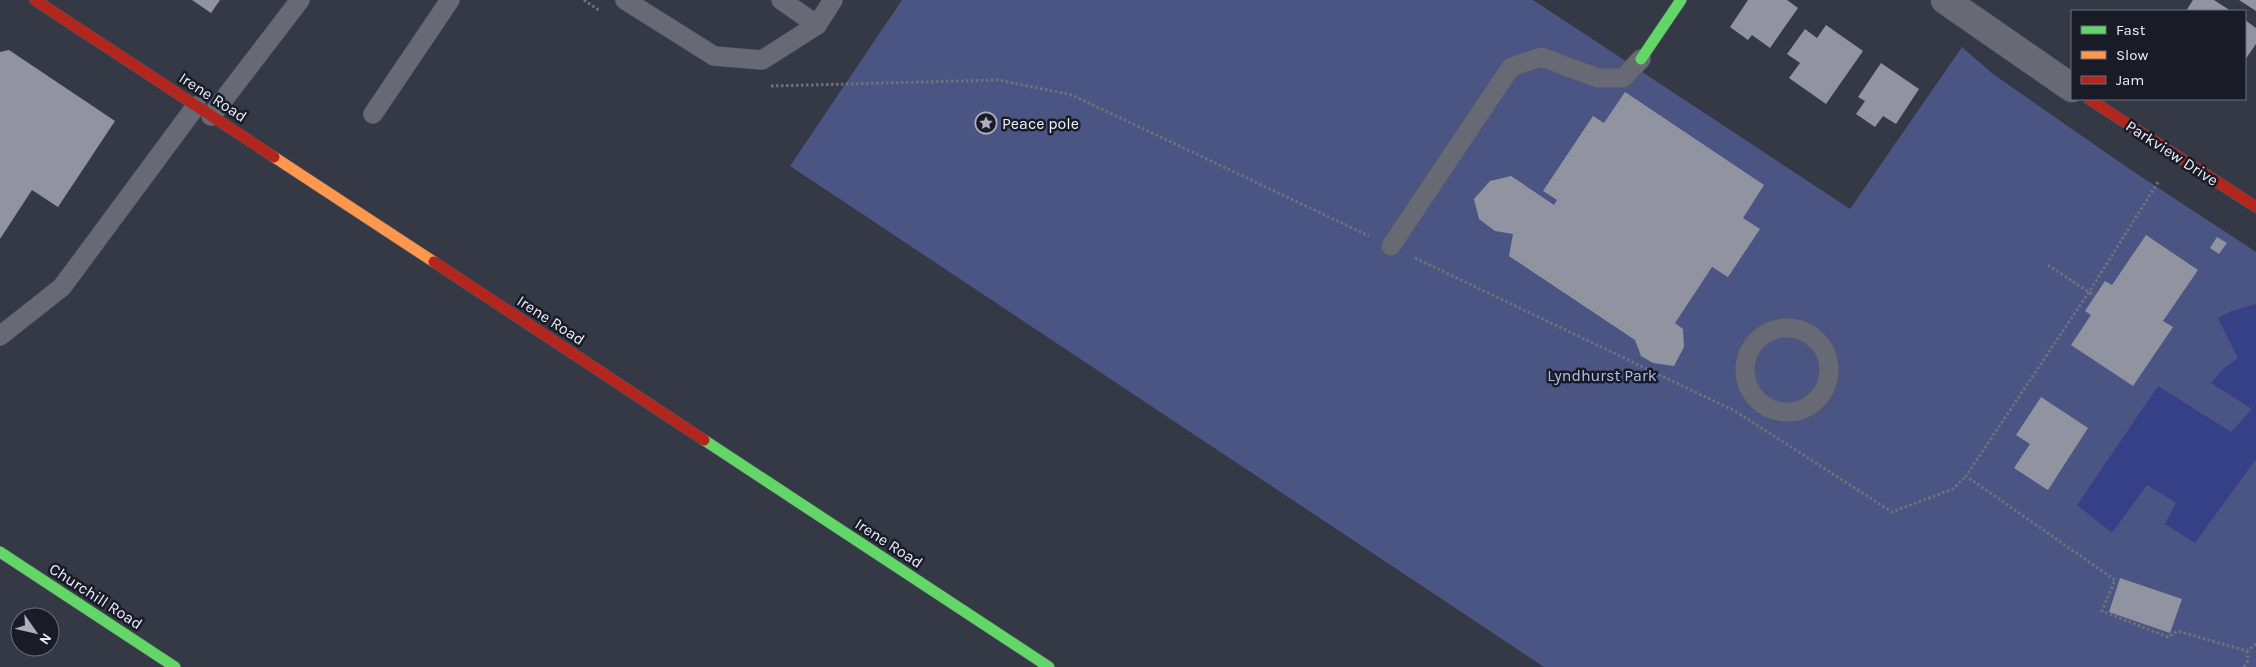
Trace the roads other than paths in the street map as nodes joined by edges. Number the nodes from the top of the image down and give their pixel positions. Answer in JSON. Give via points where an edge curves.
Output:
{"nodes":[{"id":1,"x":35,"y":0,"type":"edge"},
{"id":2,"x":300,"y":0,"type":"edge"},
{"id":3,"x":450,"y":0,"type":"edge"},
{"id":4,"x":625,"y":0,"type":"edge"},
{"id":5,"x":781,"y":0,"type":"edge"},
{"id":6,"x":833,"y":0,"type":"edge"},
{"id":7,"x":1681,"y":0,"type":"edge"},
{"id":8,"x":1945,"y":0,"type":"edge"},
{"id":9,"x":817,"y":25,"type":"junction"},
{"id":10,"x":1641,"y":59,"type":"joint"},
{"id":11,"x":2071,"y":87,"type":"edge"},
{"id":12,"x":2091,"y":100,"type":"edge"},
{"id":13,"x":196,"y":106,"type":"junction"},
{"id":14,"x":373,"y":114,"type":"dead end"},
{"id":15,"x":212,"y":116,"type":"junction"},
{"id":16,"x":2256,"y":207,"type":"edge"},
{"id":17,"x":1391,"y":246,"type":"road end"},
{"id":18,"x":0,"y":336,"type":"edge"},
{"id":19,"x":1746,"y":360,"type":"joint"},
{"id":20,"x":0,"y":552,"type":"edge"},
{"id":21,"x":175,"y":667,"type":"edge"},
{"id":22,"x":1049,"y":667,"type":"edge"}],
"edges":[{"from":1,"to":13,"type":"street","name":"Irene Road"},
{"from":2,"to":15,"type":"lane"},
{"from":3,"to":14,"type":"lane"},
{"from":4,"to":9,"type":"lane","via":[[714,56],[762,60]]},
{"from":5,"to":9,"type":"lane"},
{"from":6,"to":9,"type":"lane"},
{"from":7,"to":10,"type":"street"},
{"from":8,"to":11,"type":"street"},
{"from":10,"to":17,"type":"lane","via":[[1624,78],[1598,78],[1541,57],[1511,66]]},
{"from":12,"to":16,"type":"street","name":"Parkview Drive"},
{"from":13,"to":15,"type":"street","name":"Irene Road"},
{"from":13,"to":18,"type":"lane","via":[[62,287]]},
{"from":15,"to":22,"type":"street","name":"Irene Road"},
{"from":19,"to":19,"type":"lane","via":[[1745,374],[1756,399],[1780,411],[1794,411],[1807,406],[1826,386],[1828,359],[1822,346],[1800,330],[1786,327],[1772,330],[1751,347]]},
{"from":20,"to":21,"type":"street","name":"Churchill Road"}]}
